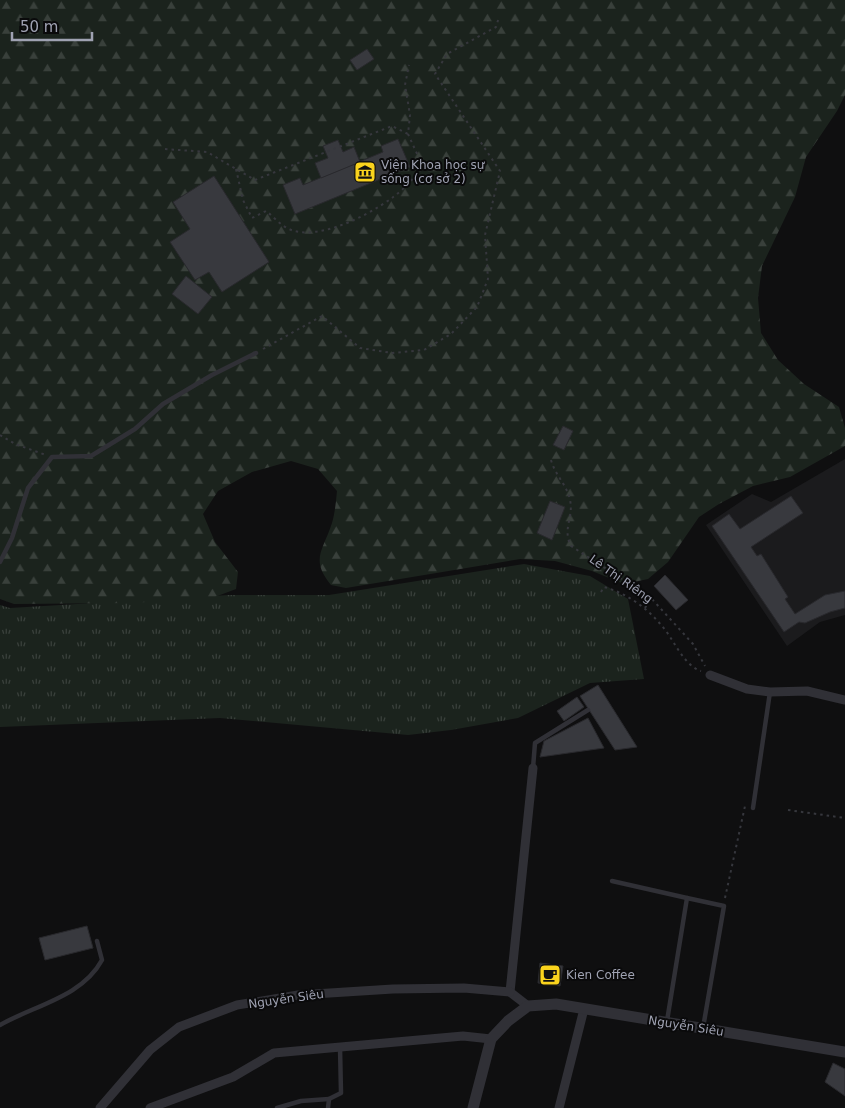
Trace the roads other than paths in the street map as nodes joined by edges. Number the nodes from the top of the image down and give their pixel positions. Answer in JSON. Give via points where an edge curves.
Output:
{"nodes":[{"id":1,"x":256,"y":353,"type":"road end"},
{"id":2,"x":0,"y":562,"type":"edge"},
{"id":3,"x":710,"y":675,"type":"road end"},
{"id":4,"x":770,"y":692,"type":"junction"},
{"id":5,"x":845,"y":700,"type":"edge"},
{"id":6,"x":588,"y":710,"type":"dead end"},
{"id":7,"x":533,"y":768,"type":"joint"},
{"id":8,"x":753,"y":808,"type":"road end"},
{"id":9,"x":612,"y":881,"type":"dead end"},
{"id":10,"x":687,"y":898,"type":"junction"},
{"id":11,"x":97,"y":941,"type":"dead end"},
{"id":12,"x":510,"y":992,"type":"junction"},
{"id":13,"x":528,"y":1006,"type":"junction"},
{"id":14,"x":584,"y":1009,"type":"junction"},
{"id":15,"x":667,"y":1023,"type":"junction"},
{"id":16,"x":0,"y":1025,"type":"edge"},
{"id":17,"x":703,"y":1029,"type":"junction"},
{"id":18,"x":491,"y":1039,"type":"junction"},
{"id":19,"x":340,"y":1047,"type":"junction"},
{"id":20,"x":845,"y":1052,"type":"edge"},
{"id":21,"x":328,"y":1099,"type":"junction"},
{"id":22,"x":100,"y":1108,"type":"edge"},
{"id":23,"x":150,"y":1108,"type":"edge"},
{"id":24,"x":277,"y":1108,"type":"edge"},
{"id":25,"x":328,"y":1108,"type":"edge"},
{"id":26,"x":473,"y":1108,"type":"edge"},
{"id":27,"x":559,"y":1108,"type":"edge"}],
"edges":[{"from":1,"to":2,"type":"lane","via":[[163,404],[135,429],[91,456],[52,457],[28,488],[12,538]]},
{"from":3,"to":4,"type":"street","via":[[747,689]]},
{"from":4,"to":5,"type":"street","via":[[806,691]]},
{"from":4,"to":8,"type":"lane"},
{"from":6,"to":7,"type":"lane","via":[[535,743]]},
{"from":7,"to":12,"type":"street"},
{"from":9,"to":10,"type":"lane"},
{"from":10,"to":15,"type":"lane"},
{"from":10,"to":17,"type":"lane","via":[[724,906]]},
{"from":11,"to":16,"type":"lane","via":[[102,960],[95,973],[79,987]]},
{"from":12,"to":13,"type":"street"},
{"from":12,"to":22,"type":"street","name":"Nguyễn Siêu","via":[[464,988],[393,989],[298,995],[236,1005],[179,1027],[150,1050]]},
{"from":13,"to":14,"type":"street","name":"Nguyễn Siêu","via":[[556,1004]]},
{"from":13,"to":18,"type":"street"},
{"from":14,"to":15,"type":"street","name":"Nguyễn Siêu"},
{"from":14,"to":27,"type":"street"},
{"from":15,"to":17,"type":"street","name":"Nguyễn Siêu"},
{"from":17,"to":20,"type":"street","name":"Nguyễn Siêu"},
{"from":18,"to":19,"type":"street","via":[[463,1036]]},
{"from":18,"to":26,"type":"street"},
{"from":19,"to":21,"type":"lane","via":[[341,1093]]},
{"from":19,"to":23,"type":"street","via":[[274,1053],[233,1077]]},
{"from":21,"to":24,"type":"lane"},
{"from":21,"to":25,"type":"lane"}]}
